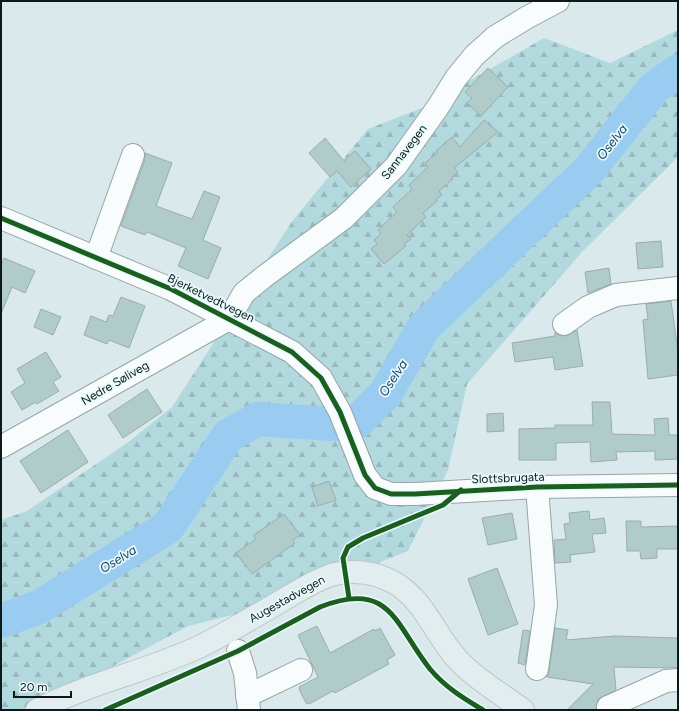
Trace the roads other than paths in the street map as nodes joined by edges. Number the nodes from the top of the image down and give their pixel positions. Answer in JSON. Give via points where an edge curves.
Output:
{"nodes":[{"id":1,"x":558,"y":1,"type":"edge"},
{"id":2,"x":133,"y":155,"type":"dead end"},
{"id":3,"x":1,"y":218,"type":"edge"},
{"id":4,"x":96,"y":258,"type":"junction"},
{"id":5,"x":678,"y":288,"type":"edge"},
{"id":6,"x":229,"y":319,"type":"junction"},
{"id":7,"x":564,"y":324,"type":"dead end"},
{"id":8,"x":1,"y":448,"type":"edge"},
{"id":9,"x":357,"y":458,"type":"joint"},
{"id":10,"x":678,"y":485,"type":"edge"},
{"id":11,"x":537,"y":487,"type":"junction"},
{"id":12,"x":238,"y":651,"type":"dead end"},
{"id":13,"x":536,"y":669,"type":"dead end"},
{"id":14,"x":301,"y":670,"type":"dead end"},
{"id":15,"x":678,"y":680,"type":"edge"},
{"id":16,"x":248,"y":703,"type":"edge"},
{"id":17,"x":608,"y":707,"type":"dead end"},
{"id":18,"x":37,"y":710,"type":"edge"},
{"id":19,"x":523,"y":710,"type":"edge"}],
"edges":[{"from":1,"to":6,"type":"street","name":"Sannavegen","via":[[495,37],[474,56],[396,166],[344,218],[244,293]]},
{"from":2,"to":4,"type":"street"},
{"from":3,"to":4,"type":"street","name":"Bjerketvedtvegen"},
{"from":4,"to":6,"type":"street","name":"Bjerketvedtvegen","via":[[171,290]]},
{"from":5,"to":7,"type":"street","via":[[616,295],[588,307]]},
{"from":6,"to":8,"type":"street","name":"Nedre Søliveg"},
{"from":6,"to":9,"type":"street","name":"Bjerketvedtvegen","via":[[292,352],[321,378],[340,412]]},
{"from":9,"to":11,"type":"street","name":"Slottsbrugata","via":[[375,488],[391,494]]},
{"from":10,"to":11,"type":"street","name":"Slottsbrugata"},
{"from":11,"to":13,"type":"street","via":[[546,605]]},
{"from":12,"to":16,"type":"street","via":[[245,673]]},
{"from":14,"to":16,"type":"street"},
{"from":15,"to":17,"type":"street","via":[[666,681]]},
{"from":18,"to":19,"type":"main road","name":"Augestadvegen","via":[[199,647],[308,586],[346,572],[378,576],[405,590],[418,602],[448,649],[461,663]]}]}
